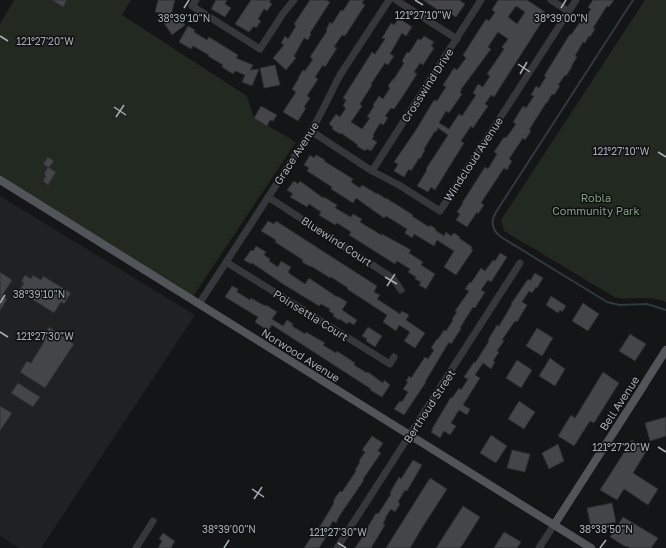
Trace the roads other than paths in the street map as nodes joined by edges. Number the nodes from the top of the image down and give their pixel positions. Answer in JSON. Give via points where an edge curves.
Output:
{"nodes":[{"id":1,"x":294,"y":0,"type":"edge"},
{"id":2,"x":389,"y":0,"type":"edge"},
{"id":3,"x":396,"y":0,"type":"edge"},
{"id":4,"x":481,"y":0,"type":"edge"},
{"id":5,"x":551,"y":0,"type":"edge"},
{"id":6,"x":576,"y":0,"type":"edge"},
{"id":7,"x":194,"y":3,"type":"edge"},
{"id":8,"x":568,"y":11,"type":"junction"},
{"id":9,"x":457,"y":39,"type":"junction"},
{"id":10,"x":311,"y":131,"type":"junction"},
{"id":11,"x":372,"y":171,"type":"junction"},
{"id":12,"x":0,"y":180,"type":"edge"},
{"id":13,"x":268,"y":197,"type":"junction"},
{"id":14,"x":226,"y":262,"type":"junction"},
{"id":15,"x":520,"y":263,"type":"dead end"},
{"id":16,"x":401,"y":290,"type":"dead end"},
{"id":17,"x":199,"y":304,"type":"junction"},
{"id":18,"x":666,"y":350,"type":"edge"},
{"id":19,"x":394,"y":357,"type":"dead end"},
{"id":20,"x":410,"y":435,"type":"junction"},
{"id":21,"x":153,"y":521,"type":"dead end"},
{"id":22,"x":554,"y":525,"type":"junction"},
{"id":23,"x":136,"y":548,"type":"edge"},
{"id":24,"x":337,"y":548,"type":"edge"},
{"id":25,"x":539,"y":548,"type":"edge"},
{"id":26,"x":590,"y":548,"type":"edge"}],
"edges":[{"from":1,"to":7,"type":"street","via":[[260,49]]},
{"from":2,"to":10,"type":"street","name":"Grace Avenue","via":[[340,75]]},
{"from":3,"to":9,"type":"street"},
{"from":4,"to":9,"type":"street","name":"Crosswind Drive"},
{"from":5,"to":8,"type":"street"},
{"from":6,"to":8,"type":"street","name":"Windcloud Avenue"},
{"from":8,"to":11,"type":"street","name":"Windcloud Avenue","via":[[440,211]]},
{"from":9,"to":11,"type":"street","name":"Crosswind Drive"},
{"from":10,"to":11,"type":"street","name":"Windcloud Avenue"},
{"from":10,"to":13,"type":"street","name":"Grace Avenue"},
{"from":12,"to":17,"type":"main road","name":"Norwood Avenue"},
{"from":13,"to":14,"type":"street","name":"Grace Avenue"},
{"from":13,"to":16,"type":"street","name":"Bluewind Court","via":[[388,275]]},
{"from":14,"to":17,"type":"street","name":"Grace Avenue"},
{"from":14,"to":19,"type":"street","name":"Poinsettia Court","via":[[390,364]]},
{"from":15,"to":20,"type":"street","name":"Berthoud Street"},
{"from":17,"to":20,"type":"main road","name":"Norwood Avenue"},
{"from":18,"to":22,"type":"main road","name":"Bell Avenue"},
{"from":20,"to":22,"type":"main road","name":"Norwood Avenue"},
{"from":20,"to":24,"type":"street","name":"Berthoud Street"},
{"from":21,"to":23,"type":"street"},
{"from":22,"to":25,"type":"street","name":"Bell Avenue"},
{"from":22,"to":26,"type":"main road","name":"Norwood Avenue"}]}
